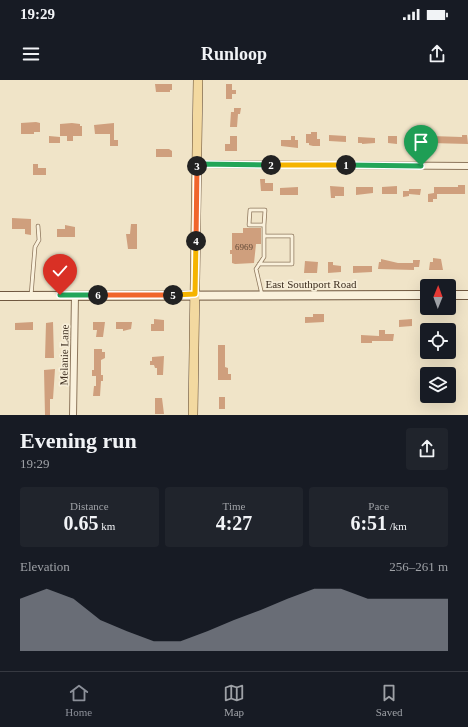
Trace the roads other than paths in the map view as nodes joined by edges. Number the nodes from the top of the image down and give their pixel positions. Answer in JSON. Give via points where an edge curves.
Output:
{"nodes":[{"id":1,"x":198,"y":80,"type":"edge"},
{"id":2,"x":197,"y":164,"type":"junction"},
{"id":3,"x":468,"y":166,"type":"edge"},
{"id":4,"x":264,"y":225,"type":"junction"},
{"id":5,"x":38,"y":226,"type":"dead end"},
{"id":6,"x":264,"y":236,"type":"junction"},
{"id":7,"x":259,"y":264,"type":"junction"},
{"id":8,"x":195,"y":294,"type":"junction"},
{"id":9,"x":75,"y":295,"type":"junction"},
{"id":10,"x":262,"y":295,"type":"junction"},
{"id":11,"x":420,"y":295,"type":"edge"},
{"id":12,"x":456,"y":295,"type":"edge"},
{"id":13,"x":468,"y":295,"type":"edge"},
{"id":14,"x":0,"y":296,"type":"edge"},
{"id":15,"x":31,"y":296,"type":"junction"},
{"id":16,"x":73,"y":415,"type":"edge"},
{"id":17,"x":193,"y":415,"type":"edge"}],
"edges":[{"from":1,"to":2,"type":"main road"},
{"from":2,"to":3,"type":"street"},
{"from":2,"to":8,"type":"main road"},
{"from":4,"to":4,"type":"lane","via":[[250,225],[250,210],[265,210]]},
{"from":4,"to":6,"type":"lane"},
{"from":5,"to":15,"type":"lane","via":[[39,240],[35,248]]},
{"from":6,"to":7,"type":"lane","via":[[264,258]]},
{"from":6,"to":7,"type":"lane","via":[[292,236],[292,264]]},
{"from":7,"to":10,"type":"lane","via":[[256,269]]},
{"from":8,"to":9,"type":"main road","name":"East Southport Road"},
{"from":8,"to":10,"type":"main road","name":"East Southport Road"},
{"from":8,"to":17,"type":"main road"},
{"from":9,"to":15,"type":"main road","name":"East Southport Road"},
{"from":9,"to":16,"type":"street","name":"Melanie Lane"},
{"from":10,"to":11,"type":"main road","name":"East Southport Road"},
{"from":12,"to":13,"type":"main road"},
{"from":14,"to":15,"type":"main road","name":"East Southport Road"}]}
